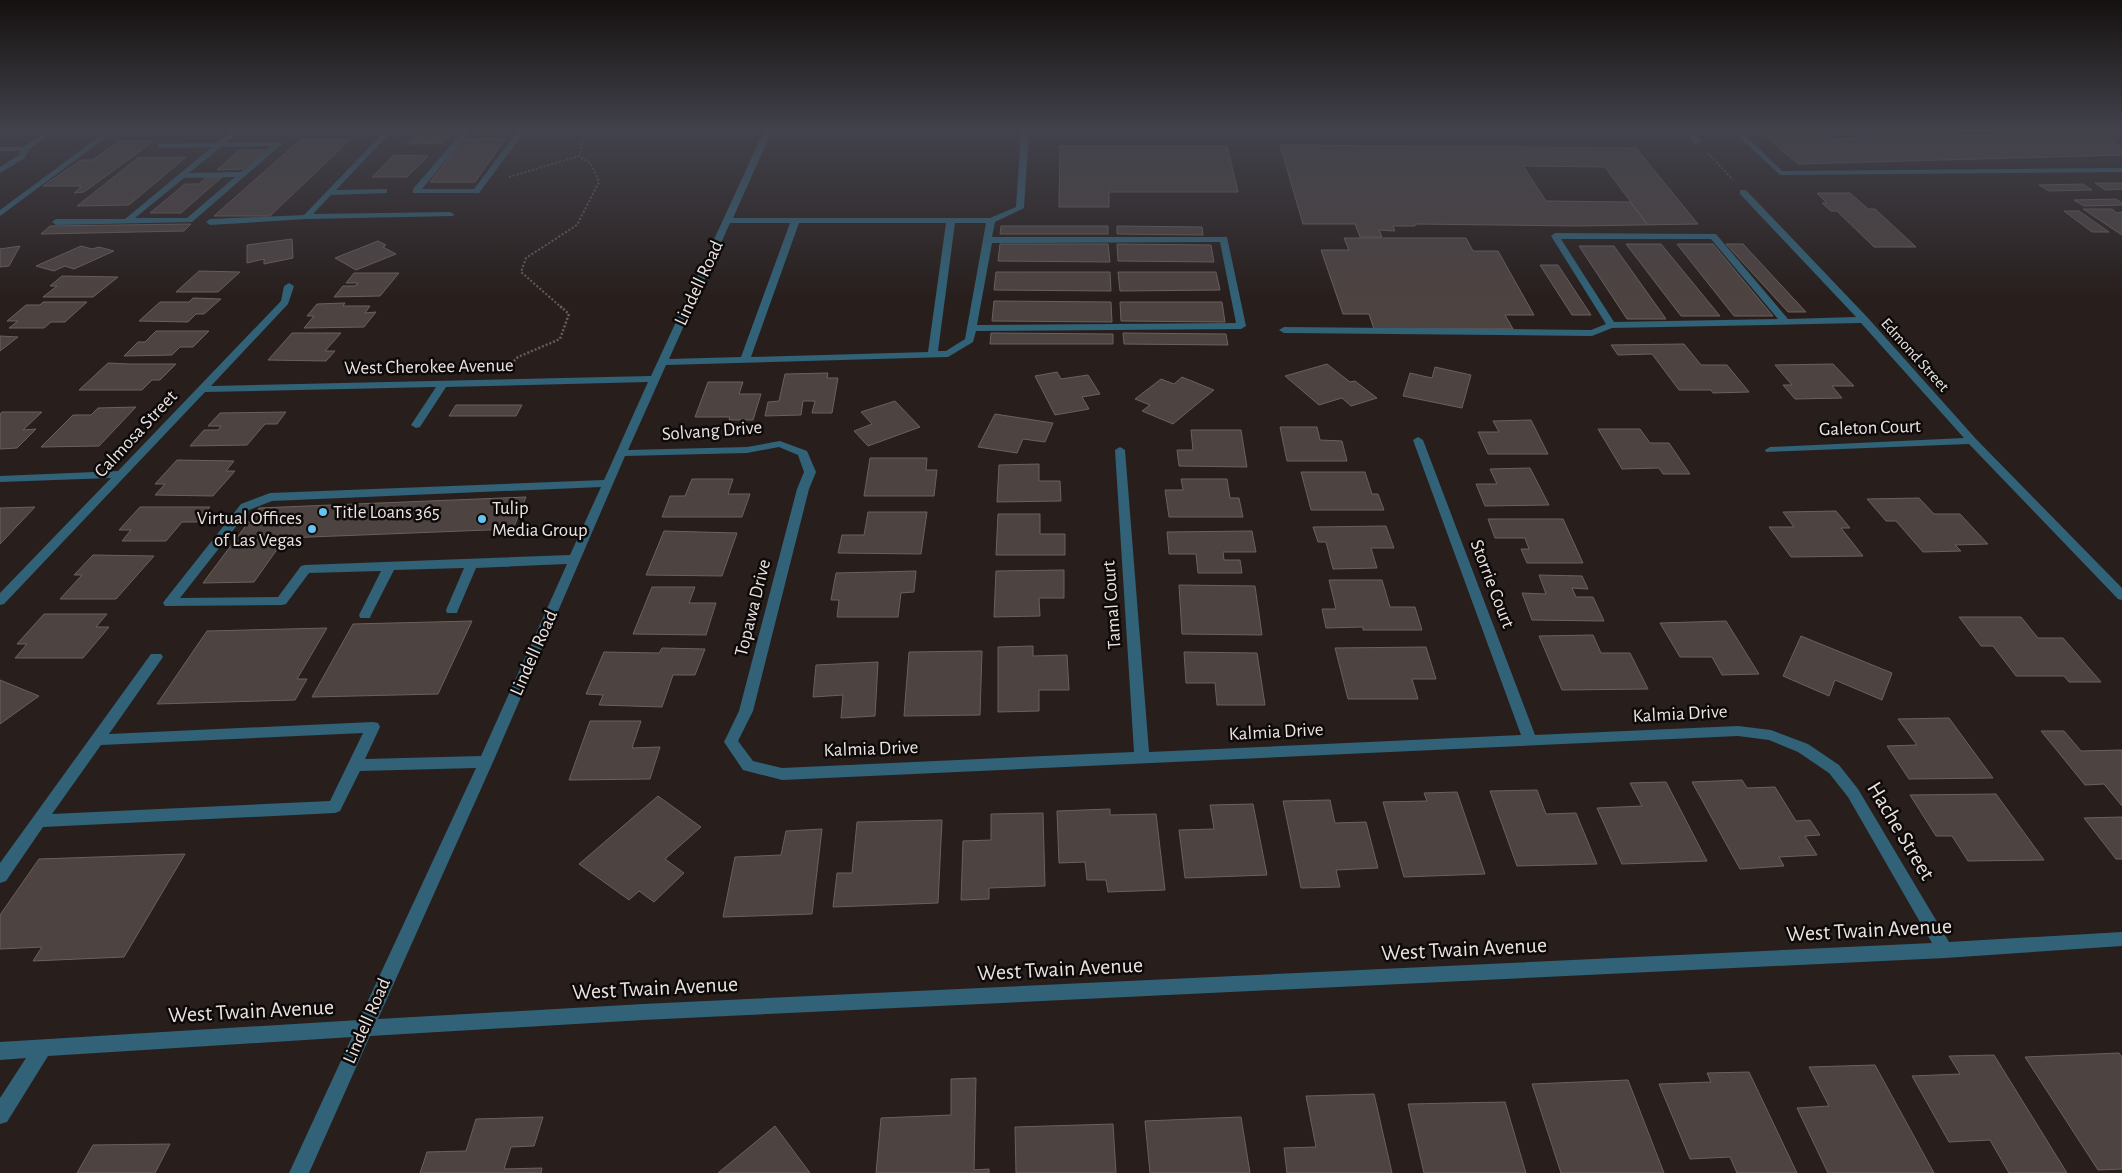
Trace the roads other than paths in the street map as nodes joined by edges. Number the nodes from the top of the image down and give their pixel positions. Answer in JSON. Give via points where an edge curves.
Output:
{"nodes":[{"id":1,"x":38,"y":186,"type":"edge"},
{"id":2,"x":169,"y":186,"type":"edge"},
{"id":3,"x":229,"y":186,"type":"edge"},
{"id":4,"x":336,"y":186,"type":"edge"},
{"id":5,"x":420,"y":186,"type":"edge"},
{"id":6,"x":480,"y":186,"type":"edge"},
{"id":7,"x":743,"y":186,"type":"edge"},
{"id":8,"x":1021,"y":186,"type":"edge"},
{"id":9,"x":384,"y":191,"type":"dead end"},
{"id":10,"x":1743,"y":192,"type":"road end"},
{"id":11,"x":329,"y":193,"type":"junction"},
{"id":12,"x":0,"y":214,"type":"edge"},
{"id":13,"x":450,"y":214,"type":"dead end"},
{"id":14,"x":306,"y":217,"type":"junction"},
{"id":15,"x":728,"y":220,"type":"junction"},
{"id":16,"x":795,"y":220,"type":"junction"},
{"id":17,"x":127,"y":221,"type":"junction"},
{"id":18,"x":951,"y":221,"type":"junction"},
{"id":19,"x":991,"y":221,"type":"junction"},
{"id":20,"x":56,"y":222,"type":"dead end"},
{"id":21,"x":210,"y":222,"type":"dead end"},
{"id":22,"x":988,"y":240,"type":"junction"},
{"id":23,"x":290,"y":286,"type":"dead end"},
{"id":24,"x":1865,"y":320,"type":"junction"},
{"id":25,"x":1786,"y":322,"type":"junction"},
{"id":26,"x":1611,"y":325,"type":"junction"},
{"id":27,"x":972,"y":328,"type":"junction"},
{"id":28,"x":1284,"y":330,"type":"dead end"},
{"id":29,"x":933,"y":354,"type":"junction"},
{"id":30,"x":745,"y":360,"type":"junction"},
{"id":31,"x":663,"y":362,"type":"junction"},
{"id":32,"x":656,"y":378,"type":"junction"},
{"id":33,"x":443,"y":384,"type":"junction"},
{"id":34,"x":202,"y":389,"type":"junction"},
{"id":35,"x":416,"y":425,"type":"dead end"},
{"id":36,"x":1418,"y":440,"type":"dead end"},
{"id":37,"x":1972,"y":441,"type":"junction"},
{"id":38,"x":1120,"y":450,"type":"dead end"},
{"id":39,"x":1770,"y":450,"type":"dead end"},
{"id":40,"x":621,"y":453,"type":"junction"},
{"id":41,"x":802,"y":453,"type":"joint"},
{"id":42,"x":121,"y":474,"type":"junction"},
{"id":43,"x":0,"y":479,"type":"edge"},
{"id":44,"x":609,"y":483,"type":"junction"},
{"id":45,"x":576,"y":559,"type":"junction"},
{"id":46,"x":472,"y":564,"type":"junction"},
{"id":47,"x":390,"y":566,"type":"junction"},
{"id":48,"x":2122,"y":596,"type":"edge"},
{"id":49,"x":0,"y":601,"type":"edge"},
{"id":50,"x":452,"y":610,"type":"dead end"},
{"id":51,"x":365,"y":615,"type":"dead end"},
{"id":52,"x":156,"y":657,"type":"dead end"},
{"id":53,"x":98,"y":740,"type":"junction"},
{"id":54,"x":1530,"y":741,"type":"junction"},
{"id":55,"x":1803,"y":748,"type":"joint"},
{"id":56,"x":1142,"y":758,"type":"junction"},
{"id":57,"x":486,"y":762,"type":"junction"},
{"id":58,"x":355,"y":765,"type":"junction"},
{"id":59,"x":748,"y":766,"type":"joint"},
{"id":60,"x":40,"y":821,"type":"junction"},
{"id":61,"x":0,"y":876,"type":"edge"},
{"id":62,"x":2122,"y":939,"type":"edge"},
{"id":63,"x":1945,"y":950,"type":"junction"},
{"id":64,"x":364,"y":1028,"type":"junction"},
{"id":65,"x":43,"y":1048,"type":"junction"},
{"id":66,"x":0,"y":1051,"type":"edge"},
{"id":67,"x":0,"y":1115,"type":"edge"},
{"id":68,"x":299,"y":1173,"type":"edge"}],
"edges":[{"from":1,"to":12,"type":"street"},
{"from":2,"to":17,"type":"street"},
{"from":3,"to":17,"type":"street","via":[[189,220]]},
{"from":4,"to":11,"type":"street"},
{"from":5,"to":6,"type":"street","via":[[416,191],[476,191]]},
{"from":7,"to":15,"type":"street","name":"Lindell Road"},
{"from":8,"to":19,"type":"street","via":[[1020,208]]},
{"from":9,"to":11,"type":"street"},
{"from":10,"to":24,"type":"street","name":"Edmond Street"},
{"from":11,"to":14,"type":"street"},
{"from":13,"to":14,"type":"street"},
{"from":14,"to":21,"type":"street"},
{"from":15,"to":16,"type":"street"},
{"from":15,"to":31,"type":"street","name":"Lindell Road"},
{"from":16,"to":18,"type":"street"},
{"from":16,"to":30,"type":"street"},
{"from":17,"to":20,"type":"street"},
{"from":18,"to":19,"type":"street"},
{"from":18,"to":29,"type":"street"},
{"from":19,"to":22,"type":"street"},
{"from":22,"to":27,"type":"street"},
{"from":22,"to":27,"type":"street","via":[[1224,239],[1241,326]]},
{"from":23,"to":34,"type":"street","name":"Calmosa Street","via":[[285,302]]},
{"from":24,"to":25,"type":"street"},
{"from":24,"to":37,"type":"street","name":"Edmond Street"},
{"from":25,"to":26,"type":"street"},
{"from":25,"to":26,"type":"street","via":[[1713,236],[1555,236]]},
{"from":26,"to":28,"type":"street","via":[[1592,333]]},
{"from":27,"to":29,"type":"street","via":[[970,340],[948,354]]},
{"from":29,"to":30,"type":"street"},
{"from":30,"to":31,"type":"street"},
{"from":31,"to":32,"type":"street","name":"Lindell Road"},
{"from":32,"to":33,"type":"street","name":"West Cherokee Avenue"},
{"from":32,"to":40,"type":"street","name":"Lindell Road"},
{"from":33,"to":34,"type":"street","name":"West Cherokee Avenue"},
{"from":33,"to":35,"type":"street"},
{"from":34,"to":42,"type":"street","name":"Calmosa Street"},
{"from":36,"to":54,"type":"street","name":"Storrie Court"},
{"from":37,"to":39,"type":"street","name":"Galeton Court"},
{"from":37,"to":48,"type":"street","name":"Edmond Street"},
{"from":38,"to":56,"type":"street","name":"Tamal Court"},
{"from":40,"to":41,"type":"street","name":"Solvang Drive","via":[[747,450],[780,444]]},
{"from":40,"to":44,"type":"street","name":"Lindell Road"},
{"from":41,"to":59,"type":"street","name":"Topawa Drive","via":[[810,472],[746,711],[730,742]]},
{"from":42,"to":43,"type":"street"},
{"from":42,"to":49,"type":"street","name":"Calmosa Street"},
{"from":44,"to":45,"type":"street","name":"Lindell Road"},
{"from":44,"to":47,"type":"street","via":[[270,496],[245,507],[169,603],[282,602],[305,569]]},
{"from":45,"to":46,"type":"street"},
{"from":45,"to":57,"type":"street","name":"Lindell Road"},
{"from":46,"to":47,"type":"street"},
{"from":46,"to":50,"type":"street"},
{"from":47,"to":51,"type":"street"},
{"from":52,"to":53,"type":"street"},
{"from":53,"to":58,"type":"street","via":[[373,727]]},
{"from":53,"to":60,"type":"street"},
{"from":54,"to":55,"type":"street","name":"Kalmia Drive","via":[[1738,731],[1771,735]]},
{"from":54,"to":56,"type":"street","name":"Kalmia Drive"},
{"from":55,"to":63,"type":"street","name":"Hache Street","via":[[1834,770],[1853,793]]},
{"from":56,"to":59,"type":"street","name":"Kalmia Drive","via":[[782,774]]},
{"from":57,"to":58,"type":"street"},
{"from":57,"to":64,"type":"street","name":"Lindell Road"},
{"from":58,"to":60,"type":"street","via":[[335,807]]},
{"from":60,"to":61,"type":"street"},
{"from":62,"to":63,"type":"street","name":"West Twain Avenue"},
{"from":63,"to":64,"type":"street","name":"West Twain Avenue"},
{"from":64,"to":65,"type":"street","name":"West Twain Avenue"},
{"from":64,"to":68,"type":"street","name":"Lindell Road"},
{"from":65,"to":66,"type":"street","name":"West Twain Avenue"},
{"from":65,"to":67,"type":"street"}]}
